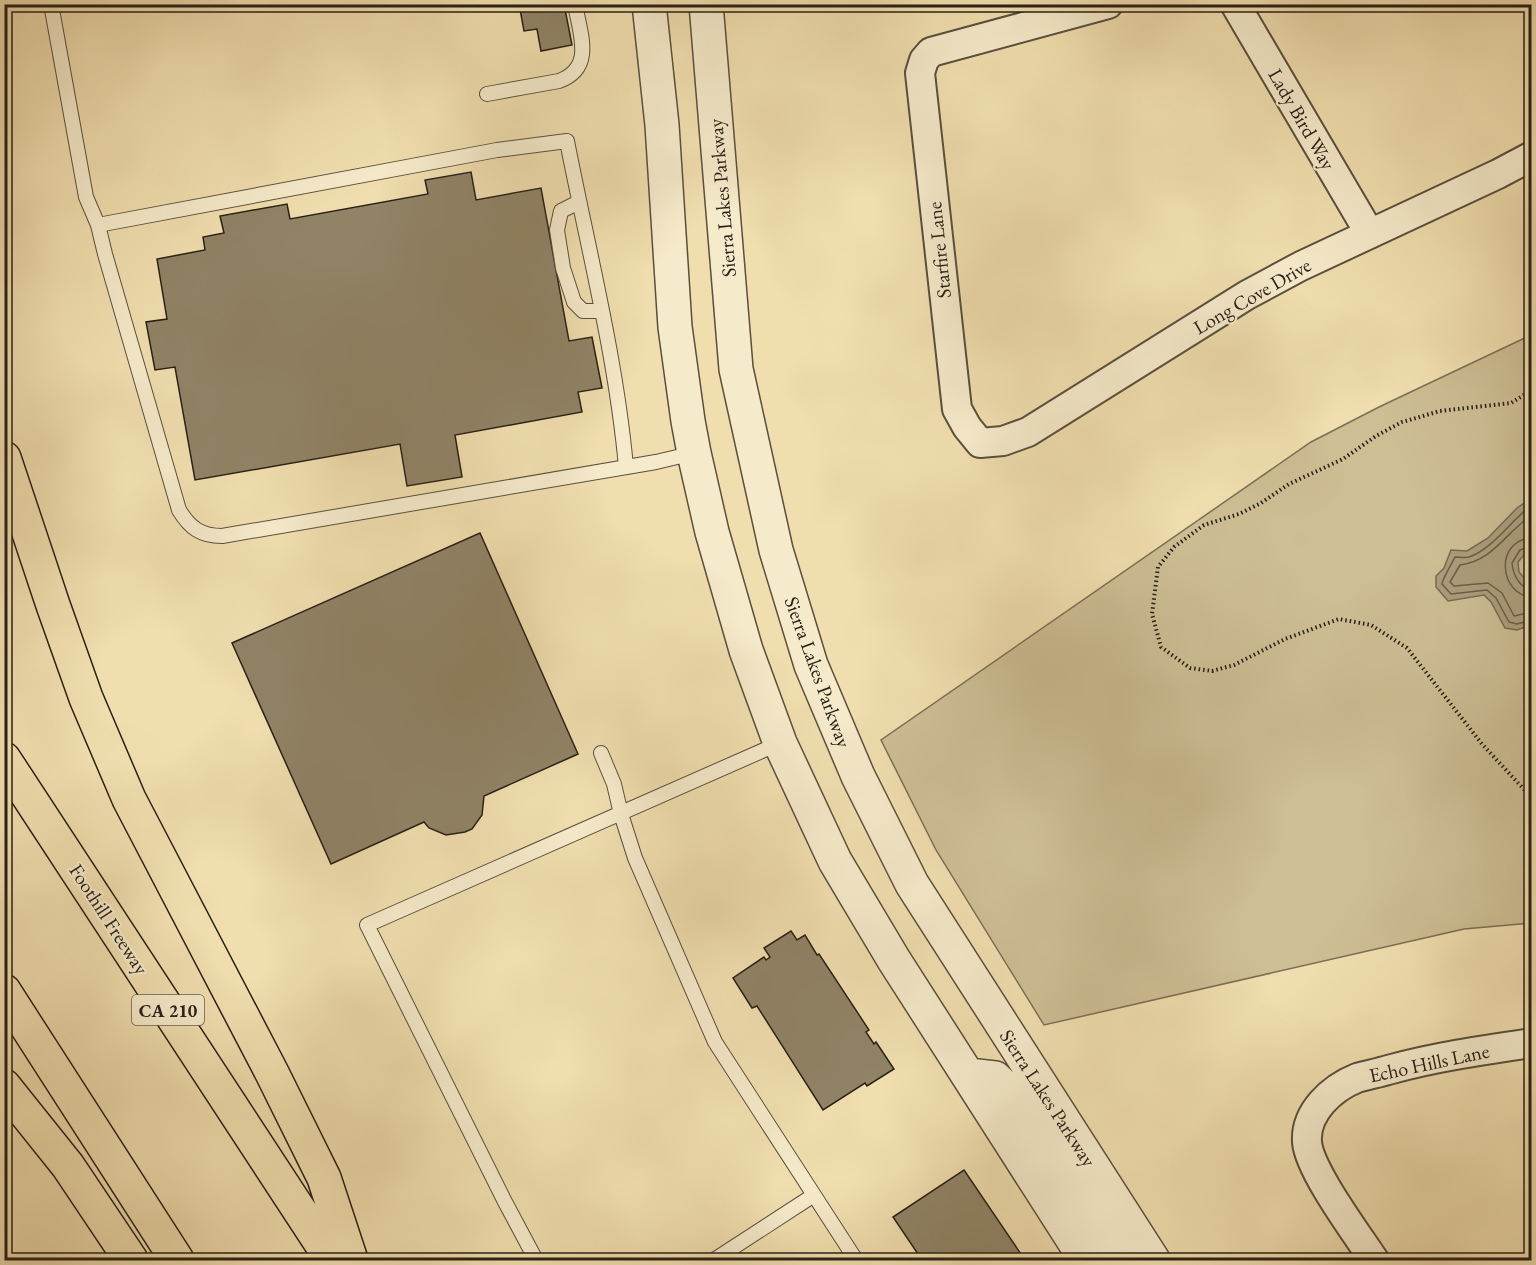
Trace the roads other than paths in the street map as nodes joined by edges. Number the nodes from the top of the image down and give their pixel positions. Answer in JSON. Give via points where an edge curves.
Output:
{"nodes":[{"id":1,"x":51,"y":4,"type":"edge"},
{"id":2,"x":575,"y":4,"type":"edge"},
{"id":3,"x":649,"y":4,"type":"edge"},
{"id":4,"x":706,"y":4,"type":"edge"},
{"id":5,"x":1108,"y":4,"type":"edge"},
{"id":6,"x":1235,"y":4,"type":"edge"},
{"id":7,"x":1062,"y":11,"type":"edge"},
{"id":8,"x":487,"y":94,"type":"dead end"},
{"id":9,"x":1532,"y":156,"type":"edge"},
{"id":10,"x":579,"y":202,"type":"junction"},
{"id":11,"x":98,"y":225,"type":"junction"},
{"id":12,"x":1370,"y":234,"type":"junction"},
{"id":13,"x":601,"y":311,"type":"junction"},
{"id":14,"x":980,"y":443,"type":"joint"},
{"id":15,"x":694,"y":453,"type":"junction"},
{"id":16,"x":4,"y":458,"type":"edge"},
{"id":17,"x":626,"y":467,"type":"junction"},
{"id":18,"x":780,"y":743,"type":"junction"},
{"id":19,"x":601,"y":753,"type":"dead end"},
{"id":20,"x":4,"y":759,"type":"edge"},
{"id":21,"x":621,"y":814,"type":"junction"},
{"id":22,"x":4,"y":991,"type":"edge"},
{"id":23,"x":1532,"y":1043,"type":"edge"},
{"id":24,"x":968,"y":1075,"type":"junction"},
{"id":25,"x":4,"y":1086,"type":"edge"},
{"id":26,"x":814,"y":1195,"type":"junction"},
{"id":27,"x":131,"y":1260,"type":"edge"},
{"id":28,"x":177,"y":1260,"type":"edge"},
{"id":29,"x":332,"y":1260,"type":"edge"},
{"id":30,"x":351,"y":1260,"type":"edge"},
{"id":31,"x":536,"y":1260,"type":"edge"},
{"id":32,"x":714,"y":1260,"type":"edge"},
{"id":33,"x":856,"y":1260,"type":"edge"},
{"id":34,"x":1086,"y":1260,"type":"edge"},
{"id":35,"x":1122,"y":1260,"type":"edge"},
{"id":36,"x":1153,"y":1260,"type":"edge"},
{"id":37,"x":1374,"y":1260,"type":"edge"}],
"edges":[{"from":1,"to":11,"type":"lane","via":[[86,197]]},
{"from":2,"to":8,"type":"lane","via":[[583,52],[577,71],[559,81]]},
{"from":3,"to":15,"type":"street","via":[[662,125],[675,327]]},
{"from":4,"to":36,"type":"street","name":"Sierra Lakes Parkway","via":[[736,369],[776,550],[811,665],[858,776],[912,884]]},
{"from":5,"to":7,"type":"street"},
{"from":6,"to":12,"type":"street","name":"Lady Bird Way"},
{"from":7,"to":14,"type":"street","name":"Starfire Lane","via":[[931,52],[920,73],[957,409]]},
{"from":9,"to":12,"type":"street","name":"Long Cove Drive"},
{"from":10,"to":11,"type":"lane","via":[[567,141],[496,150]]},
{"from":10,"to":13,"type":"lane"},
{"from":10,"to":13,"type":"lane","via":[[561,211],[557,230],[563,268],[574,302],[583,311]]},
{"from":11,"to":17,"type":"lane","via":[[179,510],[201,533],[222,536]]},
{"from":12,"to":14,"type":"street","name":"Long Cove Drive","via":[[1247,295],[1028,432],[1003,441]]},
{"from":13,"to":17,"type":"lane"},
{"from":15,"to":17,"type":"lane"},
{"from":15,"to":18,"type":"street","via":[[746,650]]},
{"from":16,"to":30,"type":"highway","via":[[86,698],[124,789],[324,1178]]},
{"from":18,"to":21,"type":"lane"},
{"from":18,"to":24,"type":"street","via":[[835,861]]},
{"from":19,"to":21,"type":"lane"},
{"from":20,"to":29,"type":"highway","name":"Foothill Freeway","number":"CA 210"},
{"from":21,"to":26,"type":"lane","via":[[635,858],[715,1042]]},
{"from":21,"to":31,"type":"lane","via":[[368,925]]},
{"from":22,"to":28,"type":"highway"},
{"from":23,"to":37,"type":"street","name":"Echo Hills Lane","via":[[1416,1063],[1357,1078],[1321,1103],[1309,1121],[1307,1143],[1314,1165]]},
{"from":24,"to":34,"type":"street"},
{"from":24,"to":35,"type":"street","via":[[995,1078],[1015,1097]]},
{"from":25,"to":27,"type":"highway","via":[[68,1166]]},
{"from":26,"to":32,"type":"lane"},
{"from":26,"to":33,"type":"lane"}]}
